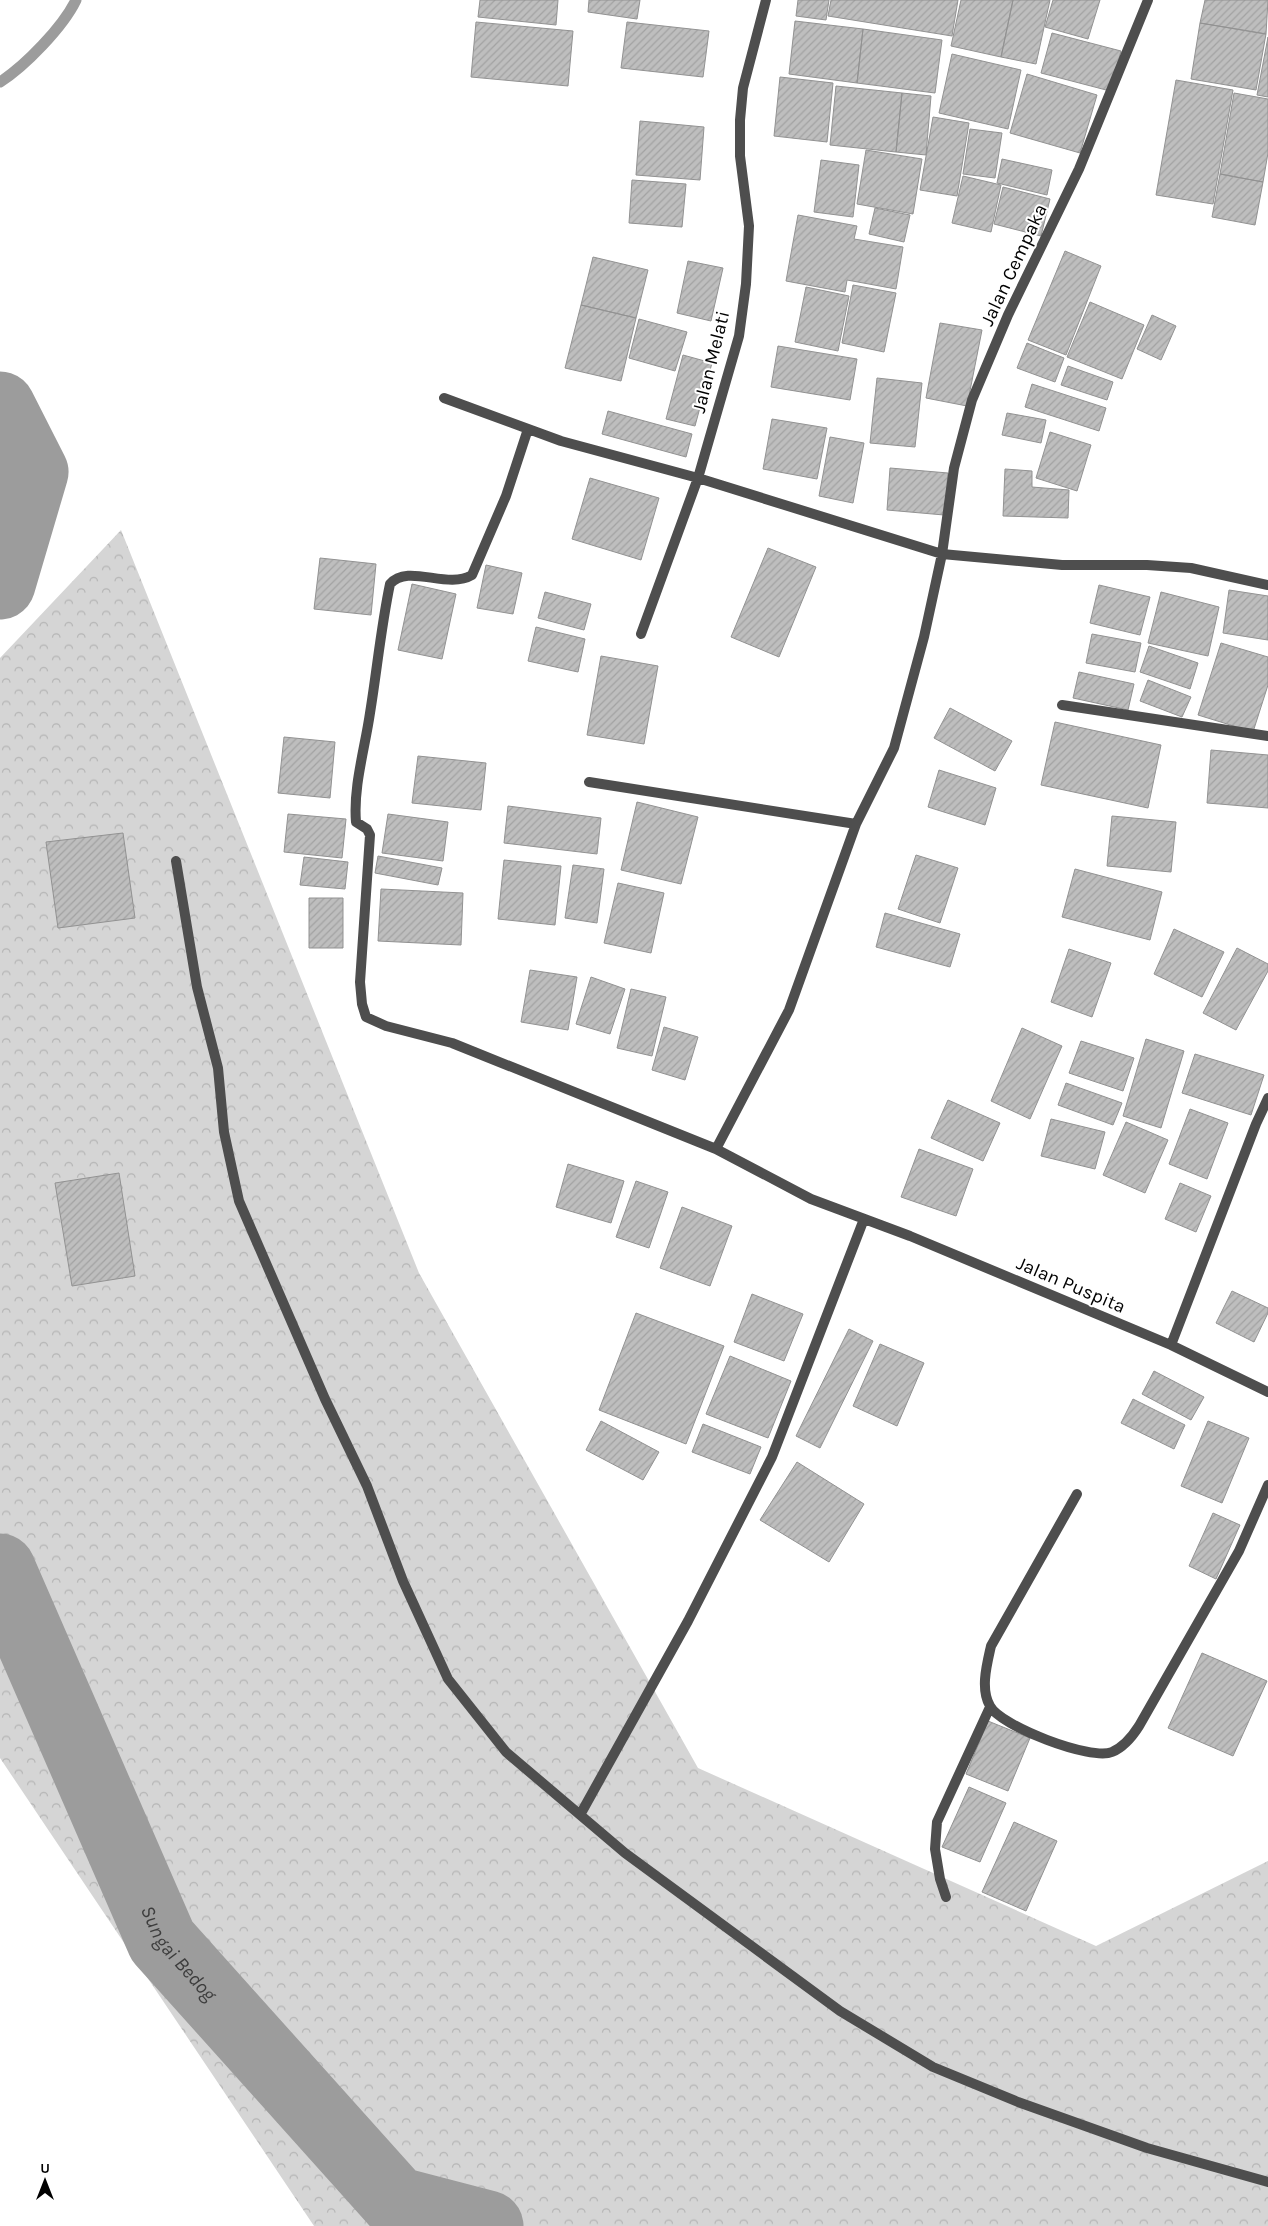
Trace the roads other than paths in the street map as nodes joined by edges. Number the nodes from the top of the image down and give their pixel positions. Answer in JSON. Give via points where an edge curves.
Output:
{"nodes":[{"id":1,"x":766,"y":0,"type":"edge"},
{"id":2,"x":1148,"y":0,"type":"edge"},
{"id":3,"x":444,"y":398,"type":"dead end"},
{"id":4,"x":528,"y":429,"type":"junction"},
{"id":5,"x":698,"y":478,"type":"junction"},
{"id":6,"x":942,"y":554,"type":"junction"},
{"id":7,"x":1268,"y":584,"type":"edge"},
{"id":8,"x":641,"y":634,"type":"dead end"},
{"id":9,"x":1062,"y":704,"type":"dead end"},
{"id":10,"x":1268,"y":736,"type":"edge"},
{"id":11,"x":589,"y":782,"type":"dead end"},
{"id":12,"x":856,"y":824,"type":"junction"},
{"id":13,"x":176,"y":861,"type":"dead end"},
{"id":14,"x":1268,"y":1098,"type":"edge"},
{"id":15,"x":716,"y":1148,"type":"junction"},
{"id":16,"x":864,"y":1219,"type":"junction"},
{"id":17,"x":1171,"y":1345,"type":"junction"},
{"id":18,"x":1268,"y":1392,"type":"edge"},
{"id":19,"x":1268,"y":1485,"type":"edge"},
{"id":20,"x":1077,"y":1494,"type":"dead end"},
{"id":21,"x":990,"y":1708,"type":"junction"},
{"id":22,"x":580,"y":1814,"type":"junction"},
{"id":23,"x":946,"y":1898,"type":"dead end"},
{"id":24,"x":1268,"y":2182,"type":"edge"}],
"edges":[{"from":1,"to":5,"type":"street","name":"Jalan Melati","via":[[742,88],[740,156],[749,226],[739,336]]},
{"from":2,"to":6,"type":"street","name":"Jalan Cempaka","via":[[1079,169],[1008,315],[972,400],[954,468]]},
{"from":3,"to":4,"type":"street"},
{"from":4,"to":5,"type":"street"},
{"from":4,"to":15,"type":"street","name":"Jalan Puspita","via":[[506,496],[472,575],[453,581],[406,575],[395,578],[390,584],[356,799],[356,822],[370,835],[360,982],[362,1004],[366,1017],[380,1023],[452,1043]]},
{"from":5,"to":6,"type":"street"},
{"from":5,"to":8,"type":"street","name":"Jalan Melati"},
{"from":6,"to":7,"type":"street","via":[[1062,566],[1191,568]]},
{"from":6,"to":12,"type":"street","name":"Jalan Cempaka","via":[[894,748]]},
{"from":9,"to":10,"type":"street"},
{"from":11,"to":12,"type":"street"},
{"from":12,"to":15,"type":"street","name":"Jalan Cempaka","via":[[789,1010]]},
{"from":13,"to":22,"type":"street","via":[[197,987],[218,1068],[224,1132],[239,1201],[268,1272],[367,1486],[403,1582],[448,1679],[506,1752]]},
{"from":14,"to":17,"type":"street"},
{"from":15,"to":16,"type":"street","name":"Jalan Puspita","via":[[811,1200]]},
{"from":16,"to":17,"type":"street","name":"Jalan Puspita"},
{"from":16,"to":22,"type":"street","via":[[772,1457],[688,1621]]},
{"from":17,"to":18,"type":"street","name":"Jalan Puspita"},
{"from":19,"to":21,"type":"street","via":[[1239,1551],[1128,1741],[1111,1752],[1093,1754],[1040,1738]]},
{"from":20,"to":21,"type":"street","via":[[991,1646],[986,1685]]},
{"from":21,"to":23,"type":"street","via":[[937,1822],[935,1848]]},
{"from":22,"to":24,"type":"street","via":[[625,1853],[840,2011],[933,2067],[1018,2102],[1147,2148]]}]}
